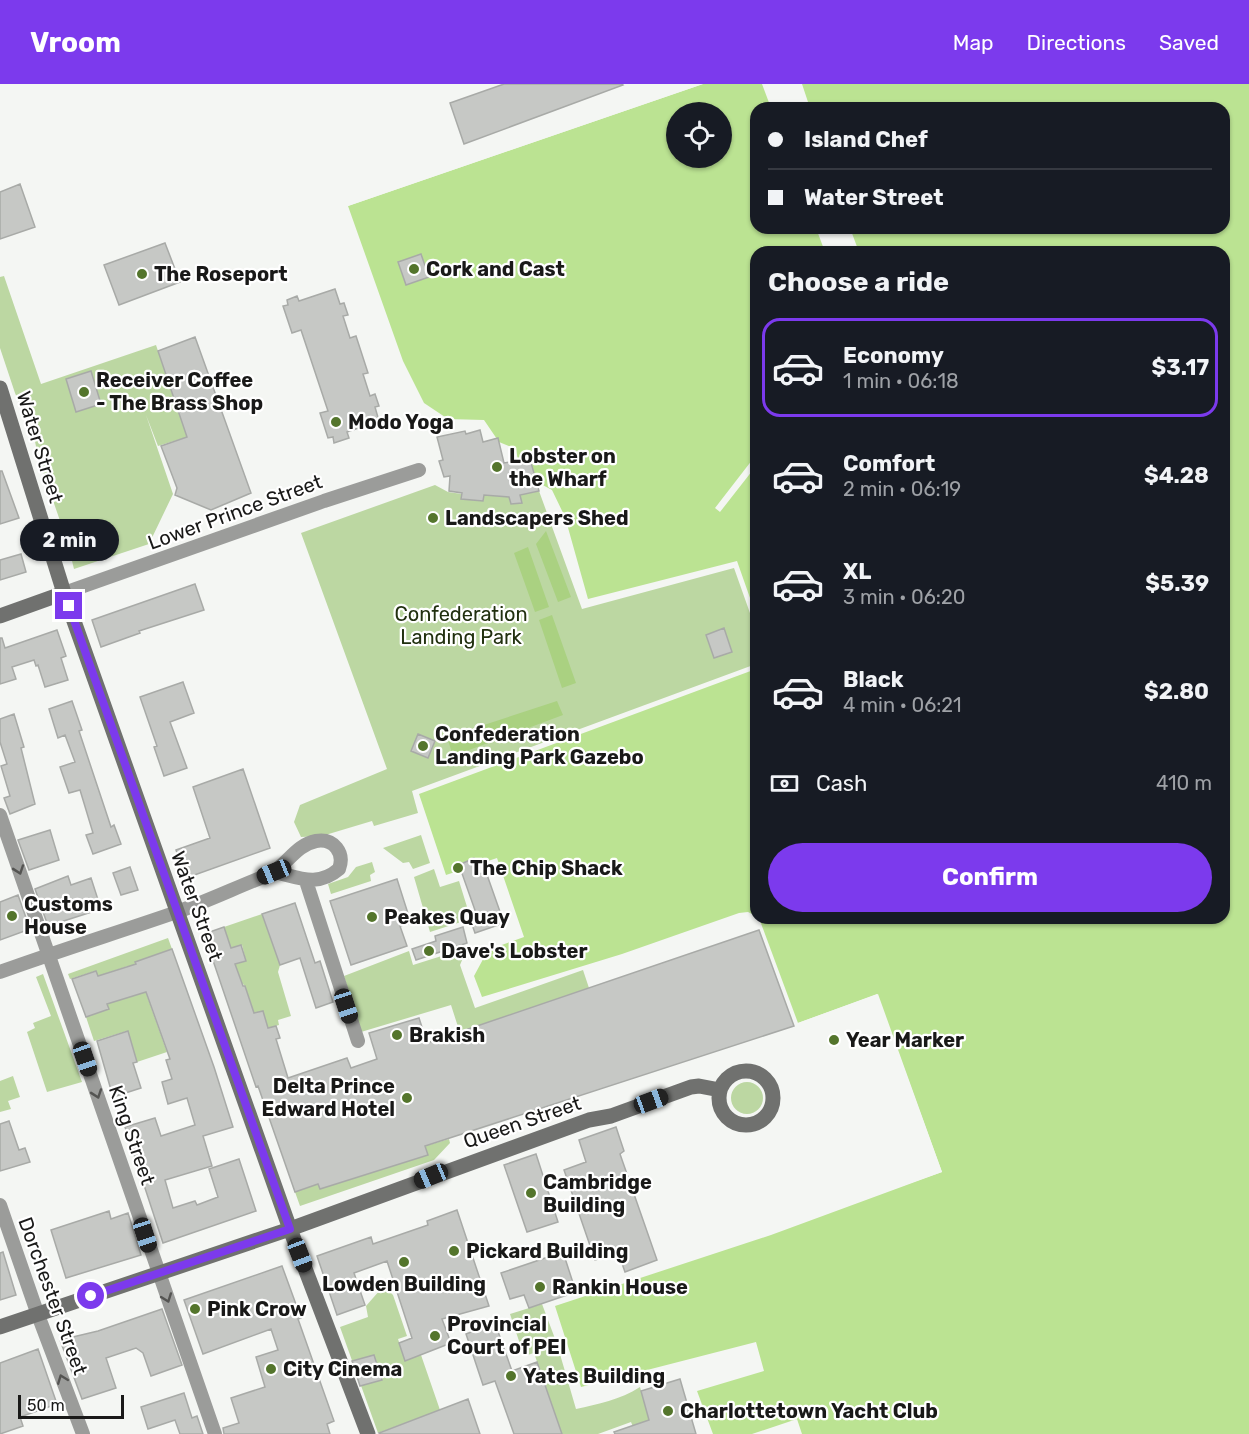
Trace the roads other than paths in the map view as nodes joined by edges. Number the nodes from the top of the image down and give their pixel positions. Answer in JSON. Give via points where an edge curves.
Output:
{"nodes":[{"id":1,"x":0,"y":388,"type":"edge"},
{"id":2,"x":419,"y":470,"type":"dead end"},
{"id":3,"x":64,"y":593,"type":"junction"},
{"id":4,"x":0,"y":616,"type":"edge"},
{"id":5,"x":0,"y":815,"type":"edge"},
{"id":6,"x":274,"y":872,"type":"junction"},
{"id":7,"x":306,"y":881,"type":"junction"},
{"id":8,"x":176,"y":912,"type":"junction"},
{"id":9,"x":49,"y":954,"type":"junction"},
{"id":10,"x":0,"y":972,"type":"edge"},
{"id":11,"x":358,"y":1041,"type":"dead end"},
{"id":12,"x":720,"y":1090,"type":"dead end"},
{"id":13,"x":0,"y":1205,"type":"edge"},
{"id":14,"x":290,"y":1229,"type":"junction"},
{"id":15,"x":158,"y":1273,"type":"junction"},
{"id":16,"x":38,"y":1315,"type":"junction"},
{"id":17,"x":0,"y":1327,"type":"edge"},
{"id":18,"x":82,"y":1434,"type":"edge"},
{"id":19,"x":214,"y":1434,"type":"edge"},
{"id":20,"x":368,"y":1434,"type":"edge"}],
"edges":[{"from":1,"to":3,"type":"street","name":"Water Street"},
{"from":2,"to":3,"type":"street","name":"Lower Prince Street"},
{"from":3,"to":4,"type":"street"},
{"from":3,"to":8,"type":"street","name":"Water Street"},
{"from":5,"to":9,"type":"street","name":"King Street","one_way":true},
{"from":6,"to":7,"type":"street"},
{"from":6,"to":7,"type":"street","via":[[311,843],[325,841],[338,848],[339,869],[324,879]]},
{"from":6,"to":8,"type":"street"},
{"from":7,"to":11,"type":"street"},
{"from":8,"to":9,"type":"street"},
{"from":8,"to":14,"type":"street","name":"Water Street"},
{"from":9,"to":10,"type":"street"},
{"from":9,"to":15,"type":"street","name":"King Street","one_way":true},
{"from":12,"to":14,"type":"street","name":"Queen Street","via":[[691,1087],[536,1138]]},
{"from":13,"to":16,"type":"street","name":"Dorchester Street"},
{"from":14,"to":15,"type":"street","name":"Queen Street"},
{"from":14,"to":20,"type":"street","name":"Water Street"},
{"from":15,"to":16,"type":"street","name":"Queen Street"},
{"from":15,"to":19,"type":"street","name":"King Street","one_way":true},
{"from":16,"to":17,"type":"street","name":"Queen Street"},
{"from":18,"to":16,"type":"street","name":"Dorchester Street","one_way":true}]}
